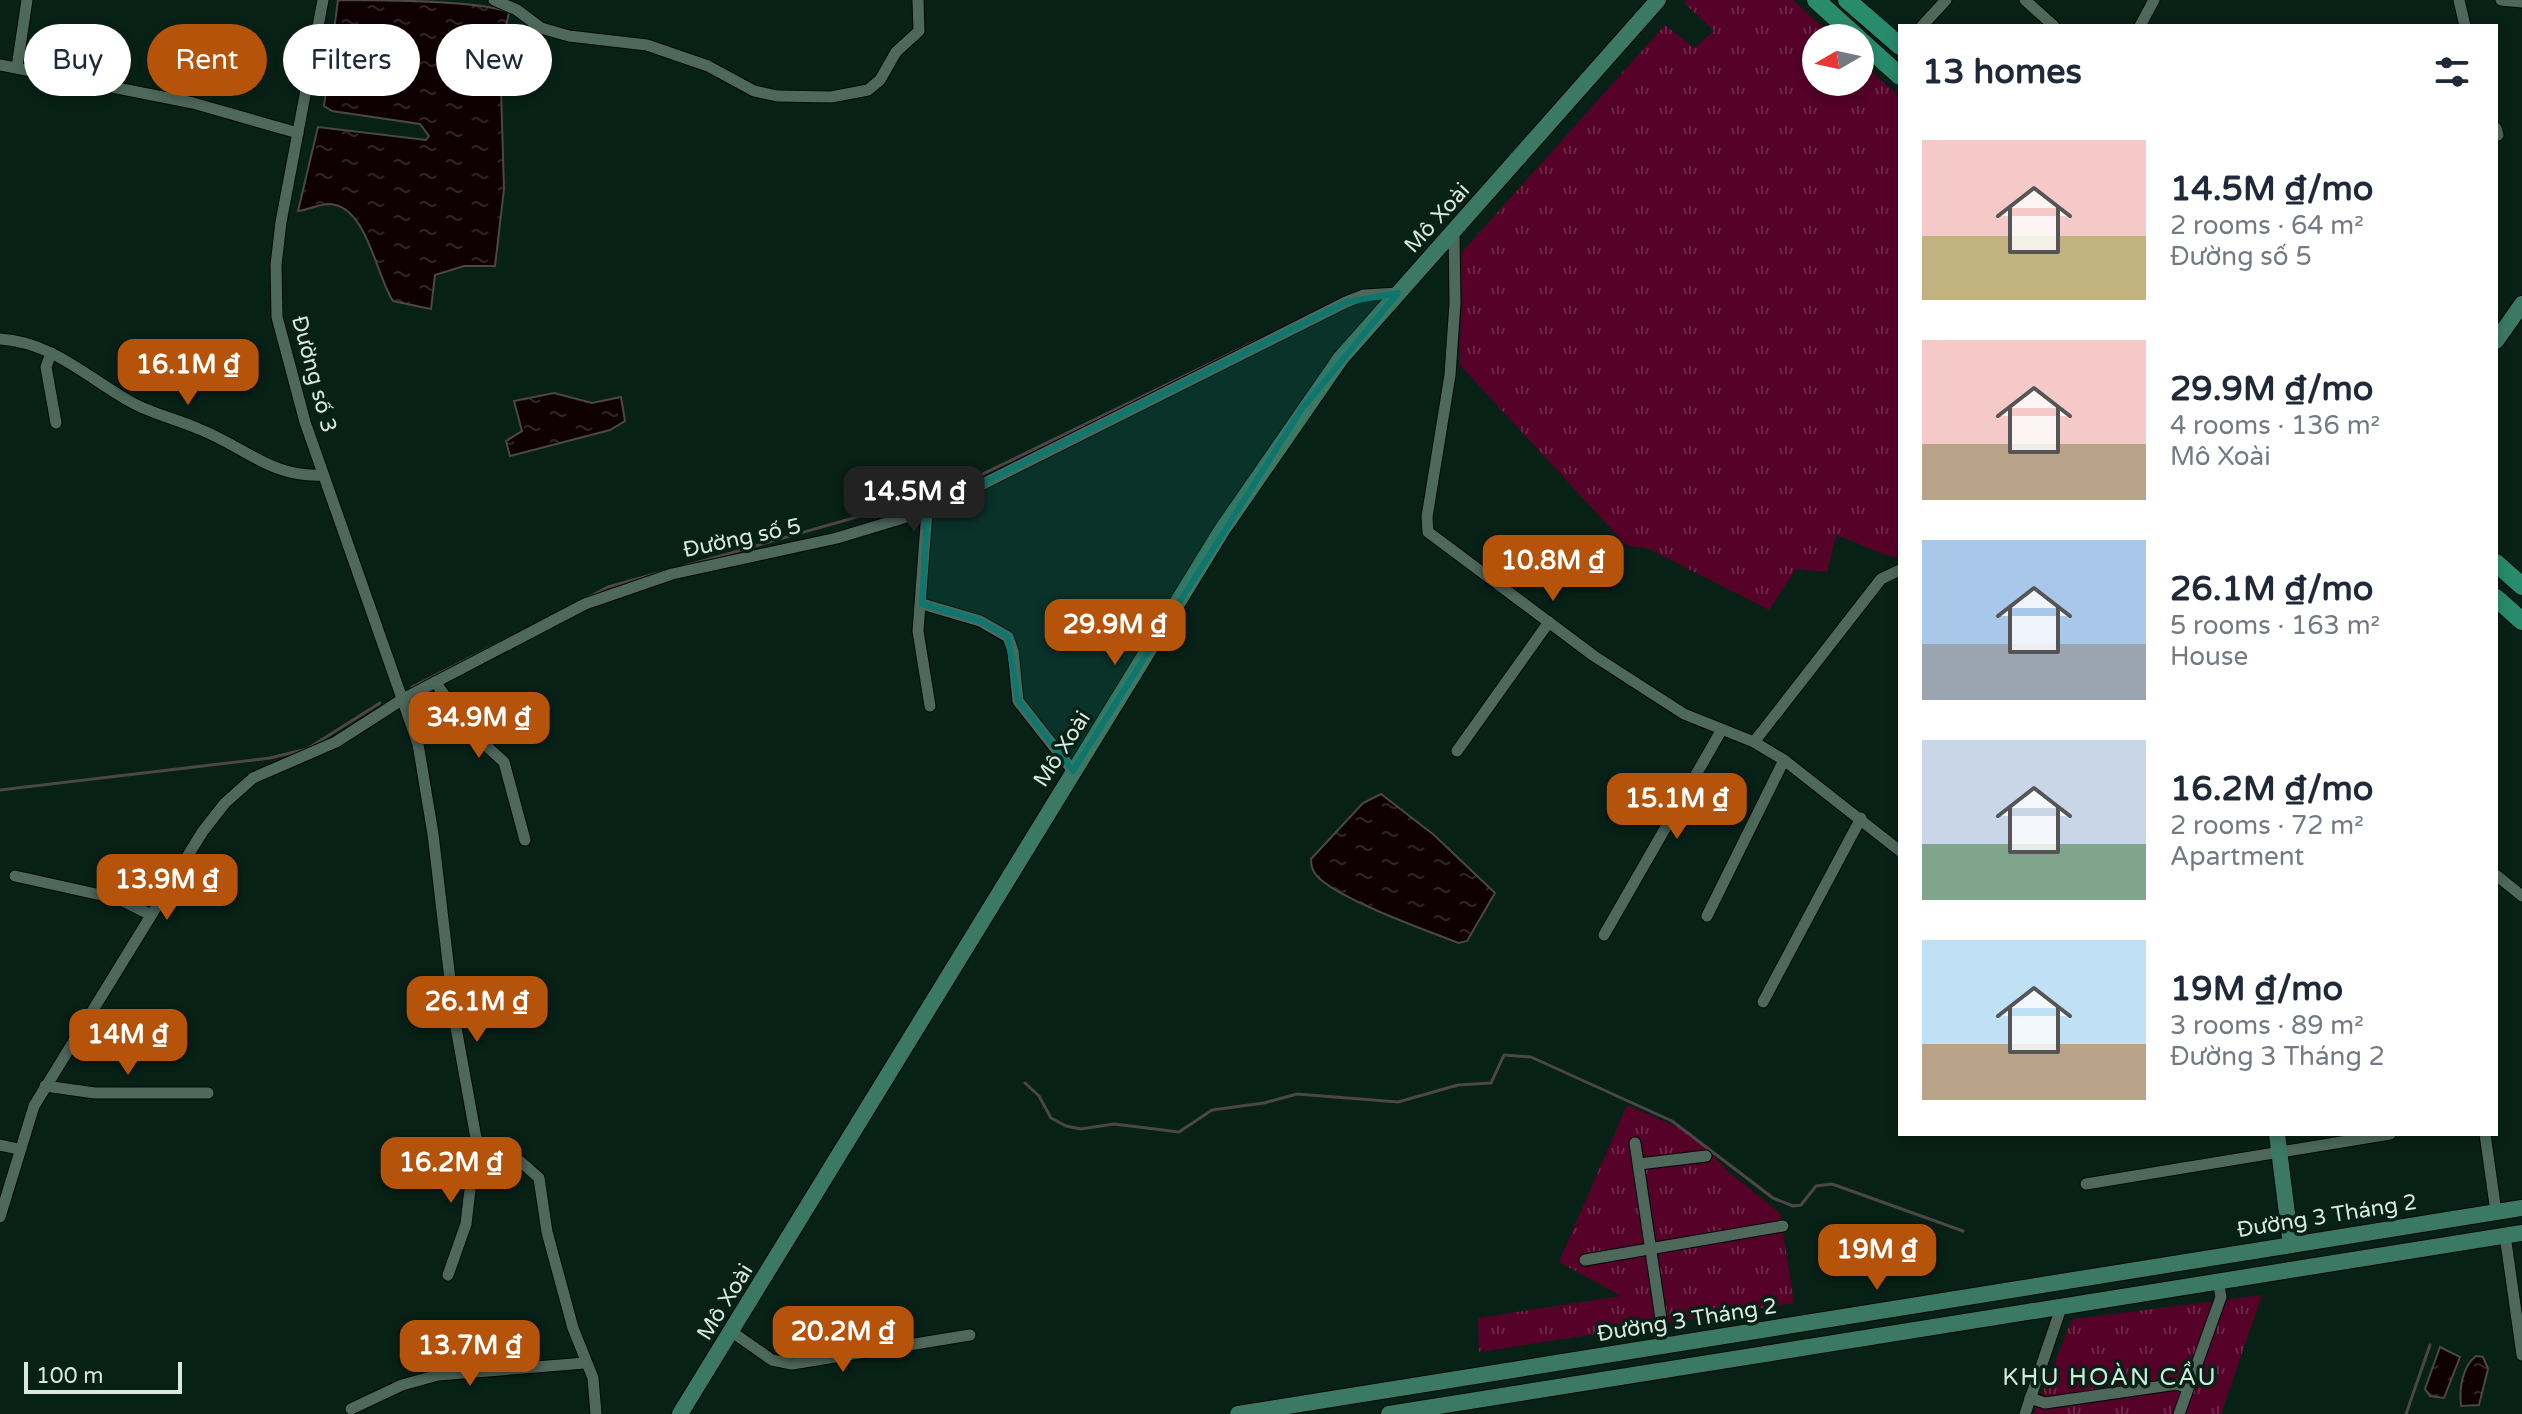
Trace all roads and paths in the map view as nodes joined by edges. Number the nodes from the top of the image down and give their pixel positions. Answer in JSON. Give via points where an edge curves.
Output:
{"nodes":[{"id":1,"x":27,"y":0,"type":"edge"},
{"id":2,"x":323,"y":0,"type":"edge"},
{"id":3,"x":494,"y":0,"type":"edge"},
{"id":4,"x":918,"y":0,"type":"edge"},
{"id":5,"x":1658,"y":0,"type":"edge"},
{"id":6,"x":1816,"y":0,"type":"edge"},
{"id":7,"x":1847,"y":0,"type":"edge"},
{"id":8,"x":1946,"y":0,"type":"edge"},
{"id":9,"x":2025,"y":0,"type":"edge"},
{"id":10,"x":2154,"y":0,"type":"edge"},
{"id":11,"x":2459,"y":0,"type":"edge"},
{"id":12,"x":2501,"y":0,"type":"edge"},
{"id":13,"x":2522,"y":2,"type":"edge"},
{"id":14,"x":1842,"y":24,"type":"edge"},
{"id":15,"x":1924,"y":24,"type":"edge"},
{"id":16,"x":2052,"y":24,"type":"edge"},
{"id":17,"x":2141,"y":24,"type":"edge"},
{"id":18,"x":2465,"y":24,"type":"edge"},
{"id":19,"x":1898,"y":44,"type":"edge"},
{"id":20,"x":1874,"y":53,"type":"edge"},
{"id":21,"x":0,"y":65,"type":"edge"},
{"id":22,"x":17,"y":67,"type":"junction"},
{"id":23,"x":1898,"y":74,"type":"edge"},
{"id":24,"x":298,"y":133,"type":"junction"},
{"id":25,"x":1454,"y":232,"type":"junction"},
{"id":26,"x":1398,"y":293,"type":"junction"},
{"id":27,"x":2522,"y":304,"type":"edge"},
{"id":28,"x":2498,"y":338,"type":"edge"},
{"id":29,"x":0,"y":339,"type":"edge"},
{"id":30,"x":51,"y":353,"type":"junction"},
{"id":31,"x":56,"y":423,"type":"dead end"},
{"id":32,"x":323,"y":475,"type":"junction"},
{"id":33,"x":927,"y":511,"type":"junction"},
{"id":34,"x":2498,"y":565,"type":"edge"},
{"id":35,"x":1898,"y":571,"type":"edge"},
{"id":36,"x":2522,"y":586,"type":"edge"},
{"id":37,"x":922,"y":604,"type":"junction"},
{"id":38,"x":2498,"y":605,"type":"edge"},
{"id":39,"x":2522,"y":621,"type":"edge"},
{"id":40,"x":1549,"y":622,"type":"junction"},
{"id":41,"x":435,"y":682,"type":"junction"},
{"id":42,"x":403,"y":699,"type":"junction"},
{"id":43,"x":930,"y":706,"type":"dead end"},
{"id":44,"x":1721,"y":731,"type":"junction"},
{"id":45,"x":1754,"y":742,"type":"junction"},
{"id":46,"x":1457,"y":751,"type":"dead end"},
{"id":47,"x":1784,"y":760,"type":"junction"},
{"id":48,"x":1073,"y":771,"type":"junction"},
{"id":49,"x":1861,"y":818,"type":"junction"},
{"id":50,"x":525,"y":840,"type":"dead end"},
{"id":51,"x":1898,"y":849,"type":"edge"},
{"id":52,"x":15,"y":876,"type":"dead end"},
{"id":53,"x":2498,"y":877,"type":"edge"},
{"id":54,"x":2522,"y":896,"type":"edge"},
{"id":55,"x":151,"y":915,"type":"junction"},
{"id":56,"x":1707,"y":916,"type":"dead end"},
{"id":57,"x":1604,"y":935,"type":"dead end"},
{"id":58,"x":1763,"y":1002,"type":"dead end"},
{"id":59,"x":45,"y":1086,"type":"junction"},
{"id":60,"x":208,"y":1093,"type":"dead end"},
{"id":61,"x":2277,"y":1136,"type":"edge"},
{"id":62,"x":2378,"y":1136,"type":"edge"},
{"id":63,"x":2485,"y":1136,"type":"edge"},
{"id":64,"x":476,"y":1138,"type":"junction"},
{"id":65,"x":1635,"y":1143,"type":"dead end"},
{"id":66,"x":0,"y":1145,"type":"edge"},
{"id":67,"x":18,"y":1149,"type":"junction"},
{"id":68,"x":2280,"y":1153,"type":"junction"},
{"id":69,"x":1706,"y":1156,"type":"dead end"},
{"id":70,"x":1639,"y":1164,"type":"junction"},
{"id":71,"x":2086,"y":1184,"type":"dead end"},
{"id":72,"x":2522,"y":1208,"type":"edge"},
{"id":73,"x":2496,"y":1212,"type":"junction"},
{"id":74,"x":0,"y":1215,"type":"edge"},
{"id":75,"x":1783,"y":1226,"type":"dead end"},
{"id":76,"x":2514,"y":1234,"type":"edge"},
{"id":77,"x":2291,"y":1245,"type":"junction"},
{"id":78,"x":1651,"y":1249,"type":"junction"},
{"id":79,"x":1585,"y":1260,"type":"dead end"},
{"id":80,"x":448,"y":1275,"type":"dead end"},
{"id":81,"x":2218,"y":1280,"type":"junction"},
{"id":82,"x":2062,"y":1305,"type":"junction"},
{"id":83,"x":1878,"y":1312,"type":"junction"},
{"id":84,"x":732,"y":1332,"type":"junction"},
{"id":85,"x":970,"y":1335,"type":"dead end"},
{"id":86,"x":1883,"y":1337,"type":"junction"},
{"id":87,"x":1665,"y":1346,"type":"junction"},
{"id":88,"x":2522,"y":1355,"type":"edge"},
{"id":89,"x":585,"y":1363,"type":"junction"},
{"id":90,"x":1456,"y":1379,"type":"junction"},
{"id":91,"x":2188,"y":1388,"type":"junction"},
{"id":92,"x":2030,"y":1398,"type":"junction"},
{"id":93,"x":1458,"y":1402,"type":"junction"},
{"id":94,"x":351,"y":1409,"type":"dead end"},
{"id":95,"x":596,"y":1414,"type":"edge"},
{"id":96,"x":680,"y":1414,"type":"edge"},
{"id":97,"x":1238,"y":1414,"type":"edge"},
{"id":98,"x":1389,"y":1414,"type":"edge"},
{"id":99,"x":2025,"y":1414,"type":"edge"},
{"id":100,"x":2179,"y":1414,"type":"edge"}],
"edges":[{"from":1,"to":22,"type":"street"},
{"from":2,"to":24,"type":"street","name":"Đường số 3"},
{"from":3,"to":4,"type":"street","via":[[541,28],[647,45],[708,66],[754,91],[815,98],[860,93],[875,85],[893,56],[919,31]]},
{"from":5,"to":25,"type":"main road","name":"Mô Xoài"},
{"from":6,"to":14,"type":"main road"},
{"from":7,"to":19,"type":"main road"},
{"from":8,"to":15,"type":"street"},
{"from":9,"to":16,"type":"street"},
{"from":10,"to":17,"type":"street"},
{"from":11,"to":18,"type":"street"},
{"from":12,"to":13,"type":"street"},
{"from":20,"to":23,"type":"main road"},
{"from":21,"to":22,"type":"street"},
{"from":22,"to":24,"type":"street","via":[[193,103]]},
{"from":24,"to":32,"type":"street","name":"Đường số 3","via":[[277,246],[275,299],[287,360]]},
{"from":25,"to":26,"type":"main road","name":"Mô Xoài"},
{"from":25,"to":40,"type":"street","via":[[1450,375],[1426,525],[1432,537]]},
{"from":26,"to":33,"type":"street","name":"Đường số 5","via":[[1346,302]]},
{"from":26,"to":48,"type":"main road","name":"Mô Xoài","via":[[1301,410]]},
{"from":27,"to":28,"type":"main road"},
{"from":29,"to":30,"type":"street","via":[[34,344]]},
{"from":30,"to":31,"type":"street","via":[[46,367]]},
{"from":30,"to":32,"type":"street","via":[[132,403],[201,429],[257,460],[296,477]]},
{"from":32,"to":42,"type":"street","name":"Đường số 3"},
{"from":33,"to":37,"type":"street"},
{"from":33,"to":41,"type":"street","name":"Đường số 5","via":[[609,594]]},
{"from":34,"to":36,"type":"main road"},
{"from":35,"to":45,"type":"street","via":[[1881,579]]},
{"from":36,"to":38,"type":"main road"},
{"from":37,"to":43,"type":"street","via":[[918,631]]},
{"from":37,"to":48,"type":"street","via":[[980,621],[1008,637],[1018,701]]},
{"from":38,"to":39,"type":"main road"},
{"from":40,"to":44,"type":"street","via":[[1684,714]]},
{"from":40,"to":46,"type":"street"},
{"from":41,"to":42,"type":"street","name":"Đường số 5"},
{"from":41,"to":50,"type":"street","via":[[471,732],[504,762]]},
{"from":42,"to":55,"type":"street","name":"Đường số 5","via":[[336,742],[243,786],[203,831]]},
{"from":42,"to":64,"type":"street","name":"Đường số 3","via":[[428,794],[448,973]]},
{"from":44,"to":45,"type":"street"},
{"from":44,"to":57,"type":"street"},
{"from":45,"to":47,"type":"street"},
{"from":47,"to":49,"type":"street"},
{"from":47,"to":56,"type":"street"},
{"from":48,"to":84,"type":"main road","name":"Mô Xoài"},
{"from":49,"to":51,"type":"street"},
{"from":49,"to":58,"type":"street"},
{"from":52,"to":55,"type":"street","via":[[119,899]]},
{"from":53,"to":54,"type":"street"},
{"from":55,"to":59,"type":"street","name":"Đường số 5"},
{"from":59,"to":60,"type":"street","via":[[95,1093]]},
{"from":59,"to":67,"type":"street","name":"Đường số 5"},
{"from":61,"to":68,"type":"main road"},
{"from":62,"to":68,"type":"street"},
{"from":63,"to":73,"type":"street"},
{"from":64,"to":80,"type":"street","name":"Đường số 3","via":[[466,1224]]},
{"from":64,"to":89,"type":"street","via":[[485,1150],[521,1162],[537,1174],[547,1232]]},
{"from":65,"to":70,"type":"street"},
{"from":66,"to":67,"type":"street"},
{"from":67,"to":74,"type":"street","name":"Đường số 5"},
{"from":68,"to":71,"type":"street"},
{"from":68,"to":77,"type":"main road"},
{"from":69,"to":70,"type":"street"},
{"from":70,"to":78,"type":"street"},
{"from":72,"to":73,"type":"main road","name":"Đường 3 Tháng 2"},
{"from":73,"to":77,"type":"main road","name":"Đường 3 Tháng 2"},
{"from":75,"to":78,"type":"street"},
{"from":76,"to":81,"type":"main road","name":"Đường 3 Tháng 2"},
{"from":76,"to":88,"type":"street"},
{"from":77,"to":83,"type":"main road","name":"Đường 3 Tháng 2"},
{"from":78,"to":79,"type":"street"},
{"from":78,"to":87,"type":"street"},
{"from":81,"to":82,"type":"main road","name":"Đường 3 Tháng 2"},
{"from":81,"to":91,"type":"street","via":[[2221,1297]]},
{"from":82,"to":86,"type":"main road","name":"Đường 3 Tháng 2"},
{"from":82,"to":92,"type":"street"},
{"from":83,"to":86,"type":"main road"},
{"from":83,"to":87,"type":"main road","name":"Đường 3 Tháng 2"},
{"from":84,"to":85,"type":"street","via":[[772,1360],[792,1364]]},
{"from":84,"to":96,"type":"main road","name":"Mô Xoài"},
{"from":86,"to":93,"type":"main road","name":"Đường 3 Tháng 2"},
{"from":87,"to":90,"type":"main road","name":"Đường 3 Tháng 2"},
{"from":89,"to":94,"type":"street","via":[[438,1375]]},
{"from":89,"to":95,"type":"street","via":[[595,1387]]},
{"from":90,"to":93,"type":"main road"},
{"from":90,"to":97,"type":"main road","name":"Đường 3 Tháng 2"},
{"from":91,"to":92,"type":"street","via":[[2177,1384],[2045,1403]]},
{"from":91,"to":100,"type":"street"},
{"from":92,"to":99,"type":"street"},
{"from":93,"to":98,"type":"main road","name":"Đường 3 Tháng 2"}]}
